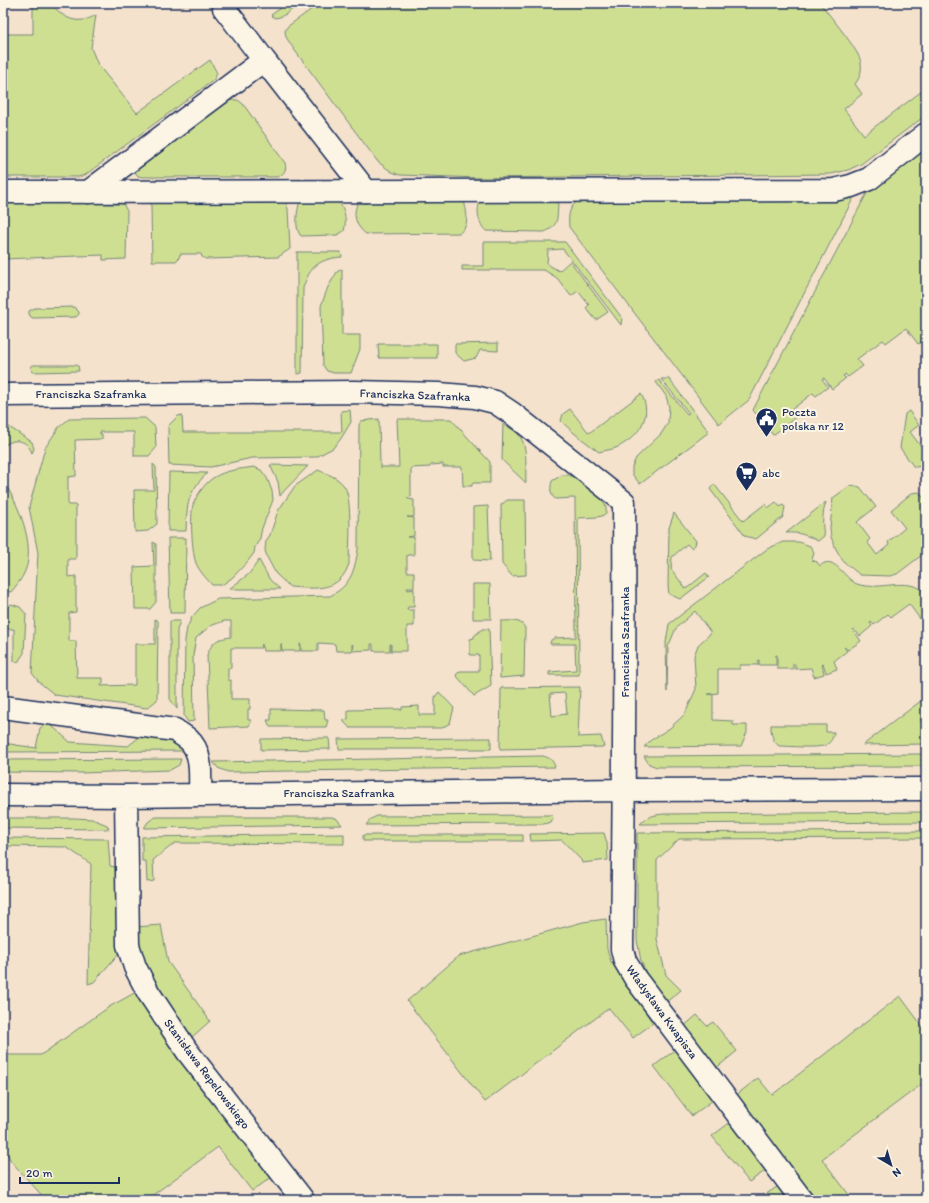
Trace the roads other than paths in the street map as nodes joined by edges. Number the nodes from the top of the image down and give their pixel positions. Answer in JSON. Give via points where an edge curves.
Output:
{"nodes":[{"id":1,"x":224,"y":8,"type":"dead end"},
{"id":2,"x":264,"y":60,"type":"junction"},
{"id":3,"x":926,"y":134,"type":"edge"},
{"id":4,"x":366,"y":191,"type":"junction"},
{"id":5,"x":3,"y":192,"type":"edge"},
{"id":6,"x":88,"y":192,"type":"junction"},
{"id":7,"x":3,"y":395,"type":"edge"},
{"id":8,"x":3,"y":706,"type":"edge"},
{"id":9,"x":926,"y":789,"type":"edge"},
{"id":10,"x":623,"y":790,"type":"junction"},
{"id":11,"x":200,"y":794,"type":"junction"},
{"id":12,"x":3,"y":795,"type":"edge"},
{"id":13,"x":126,"y":796,"type":"junction"},
{"id":14,"x":304,"y":1200,"type":"edge"},
{"id":15,"x":802,"y":1200,"type":"edge"}],
"edges":[{"from":1,"to":2,"type":"street"},
{"from":2,"to":4,"type":"street"},
{"from":2,"to":6,"type":"street"},
{"from":3,"to":4,"type":"street","via":[[869,178],[834,190]]},
{"from":4,"to":6,"type":"street"},
{"from":5,"to":6,"type":"street"},
{"from":7,"to":10,"type":"street","name":"Franciszka Szafranka","via":[[355,392],[439,394],[475,397],[495,402],[514,414],[624,502]]},
{"from":8,"to":11,"type":"street","via":[[175,730],[189,740],[196,750],[200,767]]},
{"from":9,"to":10,"type":"street","name":"Franciszka Szafranka"},
{"from":10,"to":11,"type":"street","name":"Franciszka Szafranka"},
{"from":10,"to":15,"type":"street","name":"Władysława Kwapisza","via":[[622,949],[625,961],[638,983]]},
{"from":11,"to":13,"type":"street","name":"Franciszka Szafranka"},
{"from":12,"to":13,"type":"street","name":"Franciszka Szafranka"},
{"from":13,"to":14,"type":"street","name":"Stanisława Repelowskiego","via":[[128,945],[135,967],[148,992],[187,1051]]}]}
